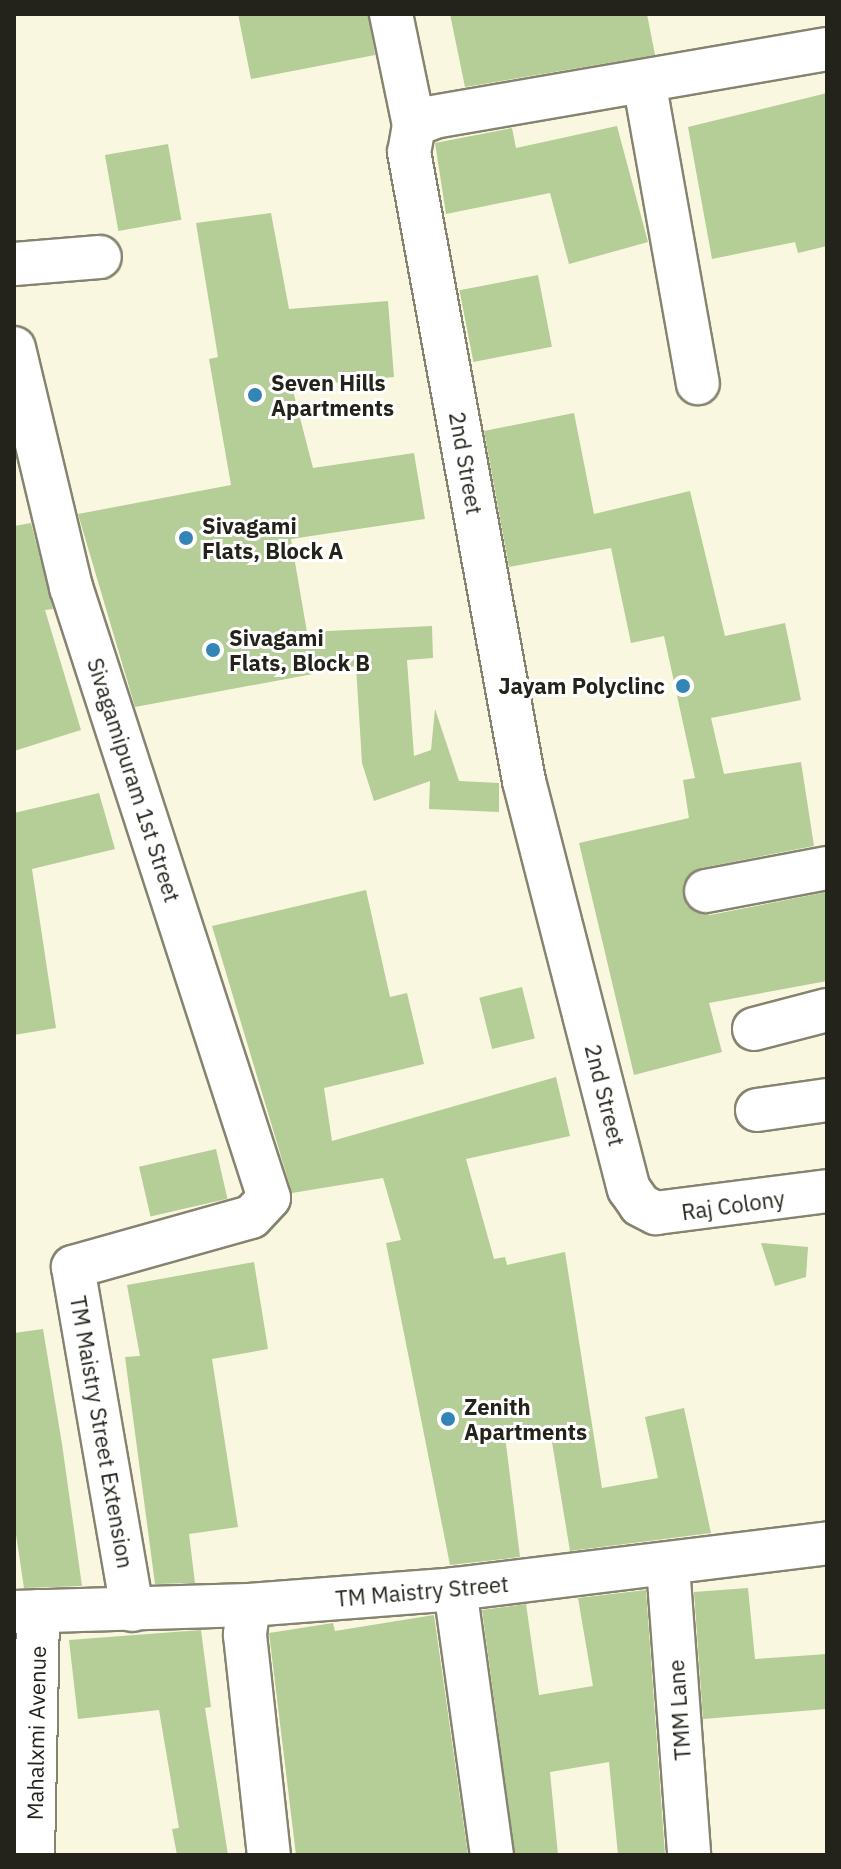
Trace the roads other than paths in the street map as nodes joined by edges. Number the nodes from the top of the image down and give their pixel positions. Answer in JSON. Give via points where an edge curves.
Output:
{"nodes":[{"id":1,"x":391,"y":14,"type":"edge"},
{"id":2,"x":827,"y":49,"type":"edge"},
{"id":3,"x":644,"y":81,"type":"junction"},
{"id":4,"x":414,"y":125,"type":"junction"},
{"id":5,"x":100,"y":257,"type":"dead end"},
{"id":6,"x":14,"y":264,"type":"edge"},
{"id":7,"x":14,"y":348,"type":"edge"},
{"id":8,"x":698,"y":383,"type":"dead end"},
{"id":9,"x":827,"y":868,"type":"edge"},
{"id":10,"x":706,"y":891,"type":"dead end"},
{"id":11,"x":827,"y":1010,"type":"edge"},
{"id":12,"x":754,"y":1029,"type":"dead end"},
{"id":13,"x":827,"y":1100,"type":"edge"},
{"id":14,"x":757,"y":1110,"type":"dead end"},
{"id":15,"x":827,"y":1191,"type":"edge"},
{"id":16,"x":640,"y":1205,"type":"joint"},
{"id":17,"x":267,"y":1206,"type":"joint"},
{"id":18,"x":827,"y":1543,"type":"edge"},
{"id":19,"x":668,"y":1566,"type":"junction"},
{"id":20,"x":455,"y":1589,"type":"junction"},
{"id":21,"x":249,"y":1605,"type":"junction"},
{"id":22,"x":132,"y":1610,"type":"junction"},
{"id":23,"x":26,"y":1611,"type":"edge"},
{"id":24,"x":33,"y":1855,"type":"edge"},
{"id":25,"x":269,"y":1855,"type":"edge"},
{"id":26,"x":492,"y":1855,"type":"edge"},
{"id":27,"x":689,"y":1855,"type":"edge"}],
"edges":[{"from":1,"to":4,"type":"street","name":"2nd Street"},
{"from":2,"to":3,"type":"street"},
{"from":3,"to":4,"type":"street"},
{"from":3,"to":8,"type":"street"},
{"from":4,"to":16,"type":"street","name":"2nd Street","via":[[409,152],[524,781],[623,1169]]},
{"from":5,"to":6,"type":"street"},
{"from":7,"to":17,"type":"street","name":"Sivagamipuram 1st Street","via":[[71,587],[267,1187]]},
{"from":9,"to":10,"type":"street"},
{"from":11,"to":12,"type":"street"},
{"from":13,"to":14,"type":"street"},
{"from":15,"to":16,"type":"street","name":"Raj Colony","via":[[680,1213]]},
{"from":17,"to":22,"type":"street","name":"TM Maistry Street Extension","via":[[251,1217],[73,1267]]},
{"from":18,"to":19,"type":"street","name":"TM Maistry Street"},
{"from":19,"to":20,"type":"street","name":"TM Maistry Street"},
{"from":19,"to":27,"type":"street","name":"TMM Lane"},
{"from":20,"to":21,"type":"street","name":"TM Maistry Street"},
{"from":20,"to":26,"type":"street"},
{"from":21,"to":22,"type":"street","name":"TM Maistry Street"},
{"from":21,"to":25,"type":"street","via":[[245,1635]]},
{"from":22,"to":23,"type":"street","name":"TM Maistry Street"},
{"from":23,"to":24,"type":"street","name":"Mahalxmi Avenue"}]}
